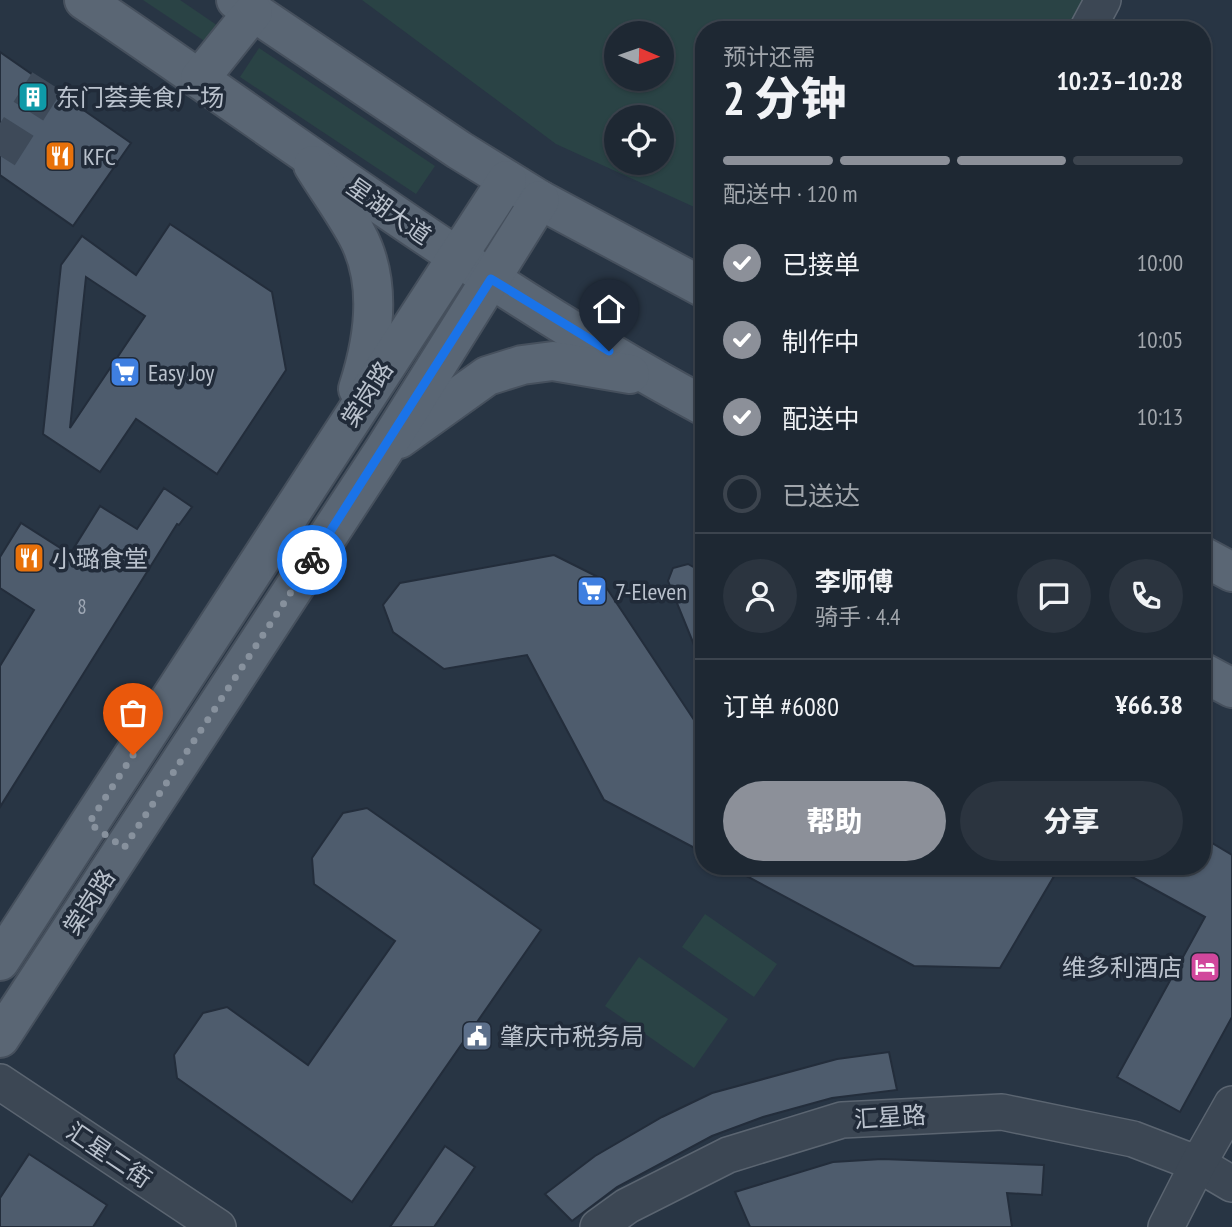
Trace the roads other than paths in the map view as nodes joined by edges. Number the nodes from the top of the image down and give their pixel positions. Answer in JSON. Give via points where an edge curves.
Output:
{"nodes":[{"id":1,"x":84,"y":0,"type":"edge"},
{"id":2,"x":1103,"y":0,"type":"edge"},
{"id":3,"x":244,"y":6,"type":"edge"},
{"id":4,"x":1092,"y":21,"type":"edge"},
{"id":5,"x":200,"y":78,"type":"junction"},
{"id":6,"x":304,"y":152,"type":"junction"},
{"id":7,"x":507,"y":180,"type":"junction"},
{"id":8,"x":540,"y":200,"type":"junction"},
{"id":9,"x":456,"y":257,"type":"junction"},
{"id":10,"x":491,"y":279,"type":"junction"},
{"id":11,"x":695,"y":283,"type":"edge"},
{"id":12,"x":653,"y":379,"type":"junction"},
{"id":13,"x":695,"y":401,"type":"edge"},
{"id":14,"x":346,"y":426,"type":"junction"},
{"id":15,"x":383,"y":450,"type":"junction"},
{"id":16,"x":1211,"y":561,"type":"edge"},
{"id":17,"x":1232,"y":572,"type":"edge"},
{"id":18,"x":1211,"y":677,"type":"edge"},
{"id":19,"x":1232,"y":688,"type":"edge"},
{"id":20,"x":89,"y":823,"type":"junction"},
{"id":21,"x":124,"y":848,"type":"junction"},
{"id":22,"x":0,"y":961,"type":"edge"},
{"id":23,"x":0,"y":1038,"type":"edge"},
{"id":24,"x":0,"y":1082,"type":"edge"},
{"id":25,"x":1232,"y":1104,"type":"edge"},
{"id":26,"x":1198,"y":1164,"type":"junction"},
{"id":27,"x":1232,"y":1184,"type":"edge"},
{"id":28,"x":218,"y":1227,"type":"edge"},
{"id":29,"x":598,"y":1227,"type":"edge"},
{"id":30,"x":1166,"y":1227,"type":"edge"}],
"edges":[{"from":1,"to":5,"type":"main road","name":"星湖大道"},
{"from":2,"to":4,"type":"street"},
{"from":3,"to":5,"type":"main road"},
{"from":3,"to":7,"type":"main road"},
{"from":5,"to":6,"type":"main road","name":"星湖大道"},
{"from":6,"to":9,"type":"main road","name":"星湖大道"},
{"from":6,"to":14,"type":"main road","via":[[358,236],[371,274],[374,311],[369,356]]},
{"from":7,"to":8,"type":"main road"},
{"from":7,"to":9,"type":"main road","name":"棠岗路"},
{"from":8,"to":10,"type":"main road","name":"棠岗路"},
{"from":8,"to":11,"type":"main road"},
{"from":9,"to":10,"type":"main road","name":"星湖大道"},
{"from":9,"to":14,"type":"main road","name":"棠岗路"},
{"from":10,"to":12,"type":"main road","name":"星湖大道"},
{"from":10,"to":15,"type":"main road","name":"棠岗路"},
{"from":12,"to":13,"type":"main road","name":"星湖大道"},
{"from":12,"to":15,"type":"main road","via":[[553,361],[522,365],[487,376]]},
{"from":14,"to":20,"type":"main road","name":"棠岗路"},
{"from":15,"to":21,"type":"main road","name":"棠岗路"},
{"from":16,"to":17,"type":"main road"},
{"from":18,"to":19,"type":"main road"},
{"from":20,"to":21,"type":"main road"},
{"from":20,"to":22,"type":"main road","name":"棠岗路"},
{"from":21,"to":23,"type":"main road","name":"棠岗路"},
{"from":24,"to":28,"type":"street","name":"汇星二街"},
{"from":25,"to":26,"type":"street"},
{"from":26,"to":27,"type":"street","name":"汇星路"},
{"from":26,"to":29,"type":"street","name":"汇星路","via":[[1133,1139],[1002,1112],[842,1120],[728,1155],[627,1206]]},
{"from":26,"to":30,"type":"street"}]}
